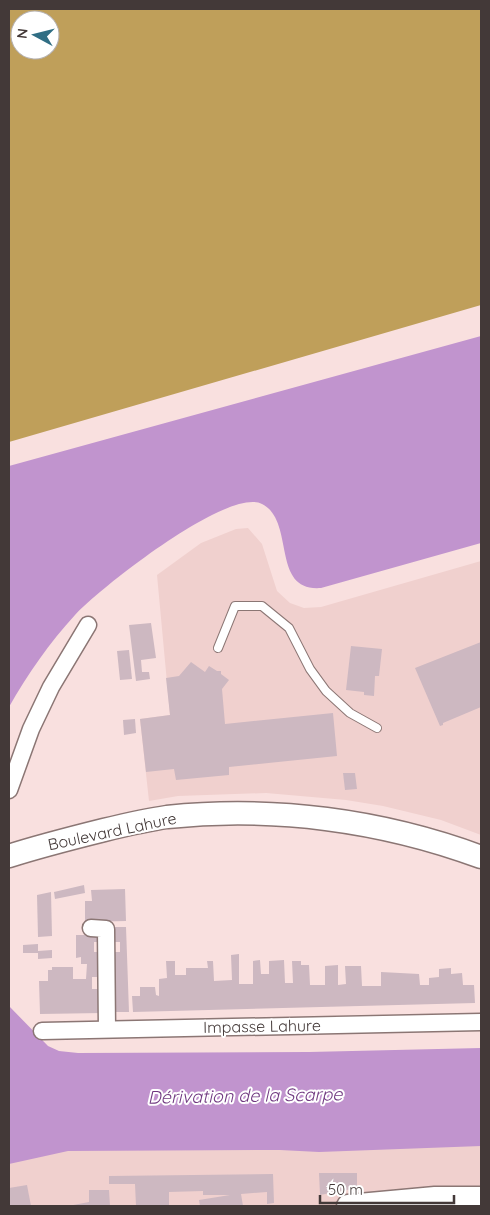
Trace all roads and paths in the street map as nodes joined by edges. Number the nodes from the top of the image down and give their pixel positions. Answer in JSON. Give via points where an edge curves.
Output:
{"nodes":[{"id":1,"x":88,"y":625,"type":"dead end"},
{"id":2,"x":218,"y":648,"type":"dead end"},
{"id":3,"x":377,"y":728,"type":"dead end"},
{"id":4,"x":9,"y":790,"type":"edge"},
{"id":5,"x":9,"y":856,"type":"edge"},
{"id":6,"x":481,"y":857,"type":"edge"},
{"id":7,"x":90,"y":928,"type":"dead end"},
{"id":8,"x":481,"y":1022,"type":"edge"},
{"id":9,"x":107,"y":1029,"type":"junction"},
{"id":10,"x":42,"y":1031,"type":"dead end"},
{"id":11,"x":481,"y":1198,"type":"edge"},
{"id":12,"x":348,"y":1206,"type":"edge"}],
"edges":[{"from":1,"to":4,"type":"street","via":[[51,687],[31,729]]},
{"from":2,"to":3,"type":"lane","via":[[235,606],[262,606],[289,628],[310,669],[326,691],[350,712]]},
{"from":5,"to":6,"type":"main road","name":"Boulevard Lahure","via":[[51,842],[147,820],[262,814],[317,817],[377,827]]},
{"from":7,"to":9,"type":"street","via":[[106,929]]},
{"from":8,"to":9,"type":"street","name":"Impasse Lahure"},
{"from":9,"to":10,"type":"street","name":"Impasse Lahure"},
{"from":11,"to":12,"type":"main road","via":[[421,1198]]}]}
